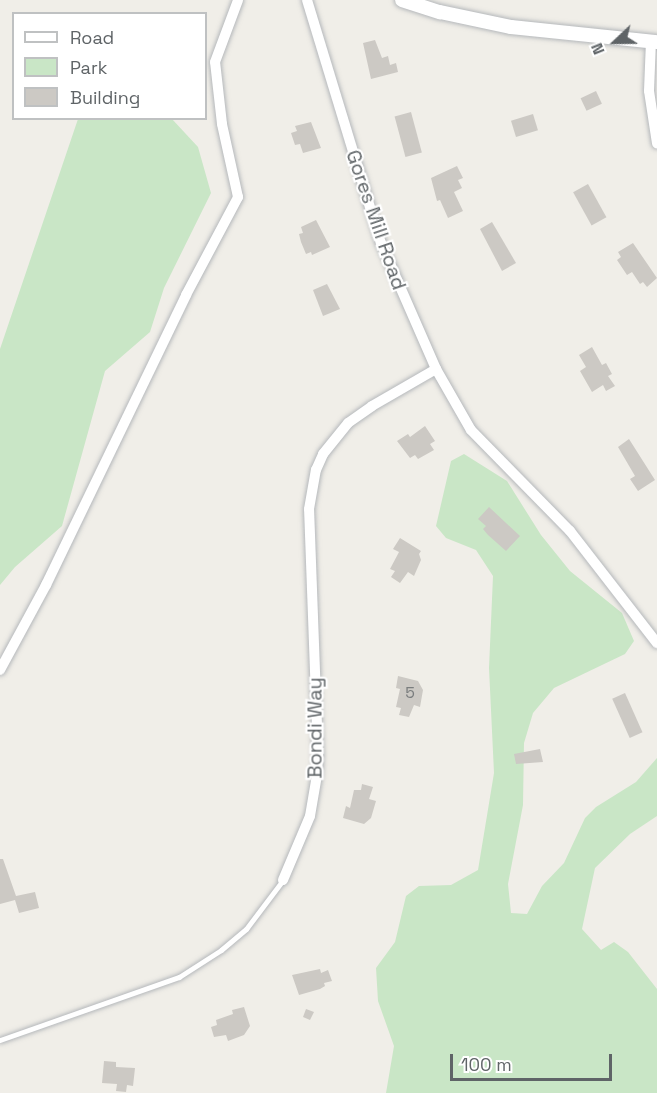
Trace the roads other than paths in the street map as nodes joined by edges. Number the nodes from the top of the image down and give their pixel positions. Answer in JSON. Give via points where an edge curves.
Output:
{"nodes":[{"id":1,"x":238,"y":0,"type":"edge"},
{"id":2,"x":307,"y":0,"type":"edge"},
{"id":3,"x":402,"y":0,"type":"edge"},
{"id":4,"x":654,"y":42,"type":"edge"},
{"id":5,"x":657,"y":143,"type":"edge"},
{"id":6,"x":436,"y":369,"type":"junction"},
{"id":7,"x":657,"y":643,"type":"edge"},
{"id":8,"x":0,"y":670,"type":"edge"},
{"id":9,"x":283,"y":880,"type":"joint"},
{"id":10,"x":0,"y":1040,"type":"edge"}],
"edges":[{"from":1,"to":8,"type":"street","via":[[215,62],[222,124],[238,197]]},
{"from":2,"to":6,"type":"street","name":"Gores Mill Road","via":[[365,195],[399,288]]},
{"from":3,"to":4,"type":"street","via":[[511,27]]},
{"from":4,"to":5,"type":"street","via":[[649,91]]},
{"from":6,"to":7,"type":"street","name":"Gores Mill Road","via":[[471,430],[570,531]]},
{"from":6,"to":9,"type":"street","name":"Bondi Way","via":[[348,423],[323,454],[316,470],[309,509],[317,775],[310,816]]},
{"from":9,"to":10,"type":"lane","name":"Bondi Way","via":[[246,929],[179,977]]}]}
